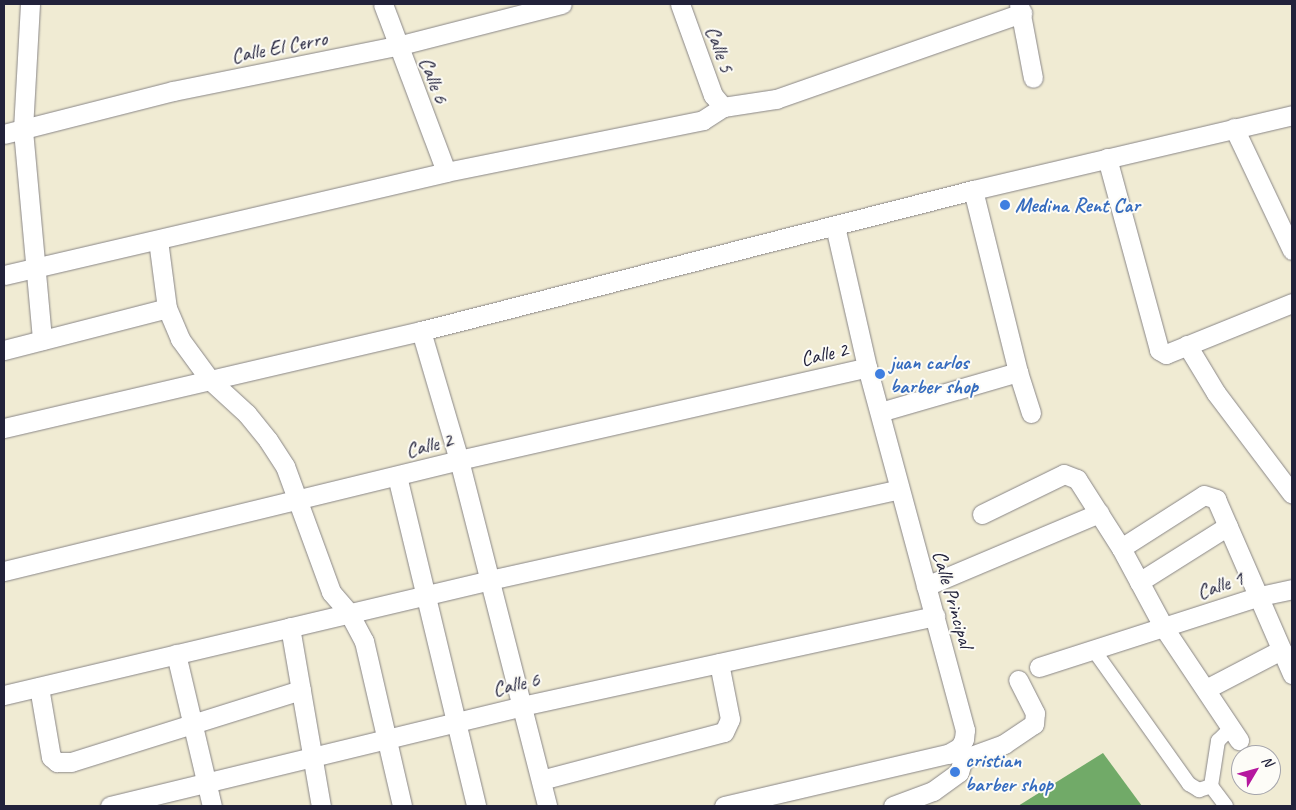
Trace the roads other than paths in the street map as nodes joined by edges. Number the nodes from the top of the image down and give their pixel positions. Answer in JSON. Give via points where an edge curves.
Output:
{"nodes":[{"id":1,"x":30,"y":4,"type":"edge"},
{"id":2,"x":383,"y":4,"type":"edge"},
{"id":3,"x":562,"y":4,"type":"edge"},
{"id":4,"x":680,"y":4,"type":"edge"},
{"id":5,"x":1020,"y":8,"type":"edge"},
{"id":6,"x":397,"y":46,"type":"junction"},
{"id":7,"x":1033,"y":78,"type":"dead end"},
{"id":8,"x":723,"y":107,"type":"junction"},
{"id":9,"x":1292,"y":115,"type":"edge"},
{"id":10,"x":1234,"y":128,"type":"junction"},
{"id":11,"x":23,"y":130,"type":"junction"},
{"id":12,"x":4,"y":134,"type":"edge"},
{"id":13,"x":1107,"y":158,"type":"junction"},
{"id":14,"x":446,"y":172,"type":"junction"},
{"id":15,"x":973,"y":190,"type":"junction"},
{"id":16,"x":835,"y":226,"type":"junction"},
{"id":17,"x":158,"y":240,"type":"junction"},
{"id":18,"x":1292,"y":250,"type":"edge"},
{"id":19,"x":34,"y":270,"type":"junction"},
{"id":20,"x":4,"y":275,"type":"edge"},
{"id":21,"x":1292,"y":303,"type":"edge"},
{"id":22,"x":167,"y":308,"type":"junction"},
{"id":23,"x":421,"y":331,"type":"junction"},
{"id":24,"x":42,"y":340,"type":"junction"},
{"id":25,"x":1188,"y":346,"type":"junction"},
{"id":26,"x":4,"y":350,"type":"edge"},
{"id":27,"x":867,"y":367,"type":"junction"},
{"id":28,"x":1018,"y":372,"type":"junction"},
{"id":29,"x":210,"y":380,"type":"junction"},
{"id":30,"x":880,"y":412,"type":"junction"},
{"id":31,"x":1031,"y":412,"type":"dead end"},
{"id":32,"x":4,"y":428,"type":"edge"},
{"id":33,"x":459,"y":460,"type":"junction"},
{"id":34,"x":397,"y":476,"type":"junction"},
{"id":35,"x":899,"y":489,"type":"junction"},
{"id":36,"x":1292,"y":494,"type":"edge"},
{"id":37,"x":296,"y":500,"type":"junction"},
{"id":38,"x":1099,"y":513,"type":"junction"},
{"id":39,"x":982,"y":514,"type":"dead end"},
{"id":40,"x":1228,"y":526,"type":"junction"},
{"id":41,"x":1121,"y":548,"type":"junction"},
{"id":42,"x":4,"y":571,"type":"edge"},
{"id":43,"x":490,"y":580,"type":"junction"},
{"id":44,"x":1139,"y":582,"type":"junction"},
{"id":45,"x":926,"y":586,"type":"junction"},
{"id":46,"x":1292,"y":589,"type":"edge"},
{"id":47,"x":1260,"y":596,"type":"junction"},
{"id":48,"x":426,"y":597,"type":"junction"},
{"id":49,"x":349,"y":613,"type":"junction"},
{"id":50,"x":935,"y":616,"type":"junction"},
{"id":51,"x":290,"y":627,"type":"junction"},
{"id":52,"x":1164,"y":628,"type":"junction"},
{"id":53,"x":1092,"y":649,"type":"junction"},
{"id":54,"x":1282,"y":650,"type":"junction"},
{"id":55,"x":176,"y":654,"type":"junction"},
{"id":56,"x":719,"y":663,"type":"junction"},
{"id":57,"x":1040,"y":667,"type":"dead end"},
{"id":58,"x":1292,"y":674,"type":"edge"},
{"id":59,"x":1018,"y":680,"type":"dead end"},
{"id":60,"x":39,"y":687,"type":"junction"},
{"id":61,"x":1206,"y":689,"type":"junction"},
{"id":62,"x":301,"y":690,"type":"junction"},
{"id":63,"x":4,"y":695,"type":"edge"},
{"id":64,"x":522,"y":706,"type":"junction"},
{"id":65,"x":456,"y":722,"type":"junction"},
{"id":66,"x":193,"y":723,"type":"junction"},
{"id":67,"x":1235,"y":734,"type":"joint"},
{"id":68,"x":387,"y":739,"type":"junction"},
{"id":69,"x":961,"y":753,"type":"junction"},
{"id":70,"x":312,"y":757,"type":"junction"},
{"id":71,"x":541,"y":780,"type":"junction"},
{"id":72,"x":207,"y":783,"type":"junction"},
{"id":73,"x":1211,"y":786,"type":"junction"},
{"id":74,"x":110,"y":806,"type":"edge"},
{"id":75,"x":212,"y":806,"type":"edge"},
{"id":76,"x":321,"y":806,"type":"edge"},
{"id":77,"x":402,"y":806,"type":"edge"},
{"id":78,"x":476,"y":806,"type":"edge"},
{"id":79,"x":547,"y":806,"type":"edge"},
{"id":80,"x":724,"y":806,"type":"edge"},
{"id":81,"x":898,"y":806,"type":"edge"},
{"id":82,"x":1226,"y":806,"type":"edge"}],
"edges":[{"from":1,"to":11,"type":"street"},
{"from":2,"to":6,"type":"street","name":"Calle 6"},
{"from":3,"to":6,"type":"street","name":"Calle El Cerro"},
{"from":4,"to":8,"type":"street","name":"Calle 5","via":[[713,95]]},
{"from":5,"to":7,"type":"street"},
{"from":5,"to":8,"type":"street","via":[[776,99]]},
{"from":6,"to":11,"type":"street","name":"Calle El Cerro","via":[[174,91]]},
{"from":6,"to":14,"type":"street","name":"Calle 6"},
{"from":8,"to":14,"type":"street","via":[[703,120]]},
{"from":9,"to":10,"type":"street"},
{"from":10,"to":13,"type":"street"},
{"from":10,"to":18,"type":"street"},
{"from":11,"to":12,"type":"street","name":"Calle El Cerro"},
{"from":11,"to":19,"type":"street"},
{"from":13,"to":15,"type":"street"},
{"from":13,"to":25,"type":"street","via":[[1154,339],[1159,350],[1166,354]]},
{"from":14,"to":17,"type":"street"},
{"from":15,"to":16,"type":"street"},
{"from":15,"to":28,"type":"street"},
{"from":16,"to":23,"type":"street"},
{"from":16,"to":27,"type":"street","name":"Calle Principal"},
{"from":17,"to":19,"type":"street"},
{"from":17,"to":22,"type":"street"},
{"from":19,"to":20,"type":"street"},
{"from":19,"to":24,"type":"street"},
{"from":21,"to":25,"type":"street"},
{"from":22,"to":24,"type":"street"},
{"from":22,"to":29,"type":"street","via":[[180,339]]},
{"from":23,"to":29,"type":"street"},
{"from":23,"to":33,"type":"street"},
{"from":24,"to":26,"type":"street"},
{"from":25,"to":36,"type":"street","via":[[1216,394]]},
{"from":27,"to":30,"type":"street","name":"Calle Principal"},
{"from":27,"to":33,"type":"street","name":"Calle 2"},
{"from":28,"to":30,"type":"street"},
{"from":28,"to":31,"type":"street"},
{"from":29,"to":32,"type":"street"},
{"from":29,"to":37,"type":"street","via":[[268,440],[285,466]]},
{"from":30,"to":35,"type":"street","name":"Calle Principal"},
{"from":33,"to":34,"type":"street","name":"Calle 2"},
{"from":33,"to":43,"type":"street"},
{"from":34,"to":37,"type":"street","name":"Calle 2"},
{"from":34,"to":48,"type":"street"},
{"from":35,"to":43,"type":"street"},
{"from":35,"to":45,"type":"street","name":"Calle Principal"},
{"from":37,"to":42,"type":"street","name":"Calle 2"},
{"from":37,"to":49,"type":"street","via":[[331,592]]},
{"from":38,"to":39,"type":"street","via":[[1078,479],[1070,474]]},
{"from":38,"to":41,"type":"street"},
{"from":38,"to":45,"type":"street"},
{"from":40,"to":41,"type":"street","via":[[1216,500],[1204,495]]},
{"from":40,"to":44,"type":"street"},
{"from":40,"to":47,"type":"street"},
{"from":41,"to":44,"type":"street"},
{"from":43,"to":48,"type":"street"},
{"from":43,"to":64,"type":"street"},
{"from":44,"to":52,"type":"street"},
{"from":45,"to":50,"type":"street","name":"Calle Principal"},
{"from":46,"to":47,"type":"street","name":"Calle 1"},
{"from":47,"to":52,"type":"street","name":"Calle 1"},
{"from":47,"to":54,"type":"street"},
{"from":48,"to":49,"type":"street"},
{"from":48,"to":65,"type":"street"},
{"from":49,"to":51,"type":"street"},
{"from":49,"to":68,"type":"street","via":[[364,641]]},
{"from":50,"to":56,"type":"street","name":"Calle 6"},
{"from":50,"to":69,"type":"street","name":"Calle Principal","via":[[965,730]]},
{"from":51,"to":55,"type":"street"},
{"from":51,"to":62,"type":"street"},
{"from":52,"to":53,"type":"street","name":"Calle 1"},
{"from":52,"to":61,"type":"street"},
{"from":53,"to":57,"type":"street","name":"Calle 1"},
{"from":53,"to":73,"type":"street","via":[[1189,784],[1199,790]]},
{"from":54,"to":58,"type":"street"},
{"from":54,"to":61,"type":"street"},
{"from":55,"to":60,"type":"street"},
{"from":55,"to":66,"type":"street"},
{"from":56,"to":64,"type":"street","name":"Calle 6"},
{"from":56,"to":71,"type":"street","via":[[730,719],[724,732]]},
{"from":59,"to":69,"type":"street","via":[[1035,713],[1034,724],[1004,744]]},
{"from":60,"to":63,"type":"street"},
{"from":60,"to":66,"type":"street","via":[[51,758],[57,762],[71,762]]},
{"from":61,"to":67,"type":"street"},
{"from":62,"to":66,"type":"street"},
{"from":62,"to":70,"type":"street"},
{"from":64,"to":65,"type":"street","name":"Calle 6"},
{"from":64,"to":71,"type":"street"},
{"from":65,"to":68,"type":"street","name":"Calle 6"},
{"from":65,"to":78,"type":"street"},
{"from":66,"to":72,"type":"street"},
{"from":67,"to":73,"type":"street","via":[[1218,741]]},
{"from":68,"to":70,"type":"street","name":"Calle 6"},
{"from":68,"to":77,"type":"street"},
{"from":69,"to":80,"type":"street"},
{"from":69,"to":81,"type":"street","via":[[959,772],[946,783]]},
{"from":70,"to":72,"type":"street","name":"Calle 6"},
{"from":70,"to":76,"type":"street"},
{"from":71,"to":79,"type":"street"},
{"from":72,"to":74,"type":"street","name":"Calle 6"},
{"from":72,"to":75,"type":"street"},
{"from":73,"to":82,"type":"street"}]}
